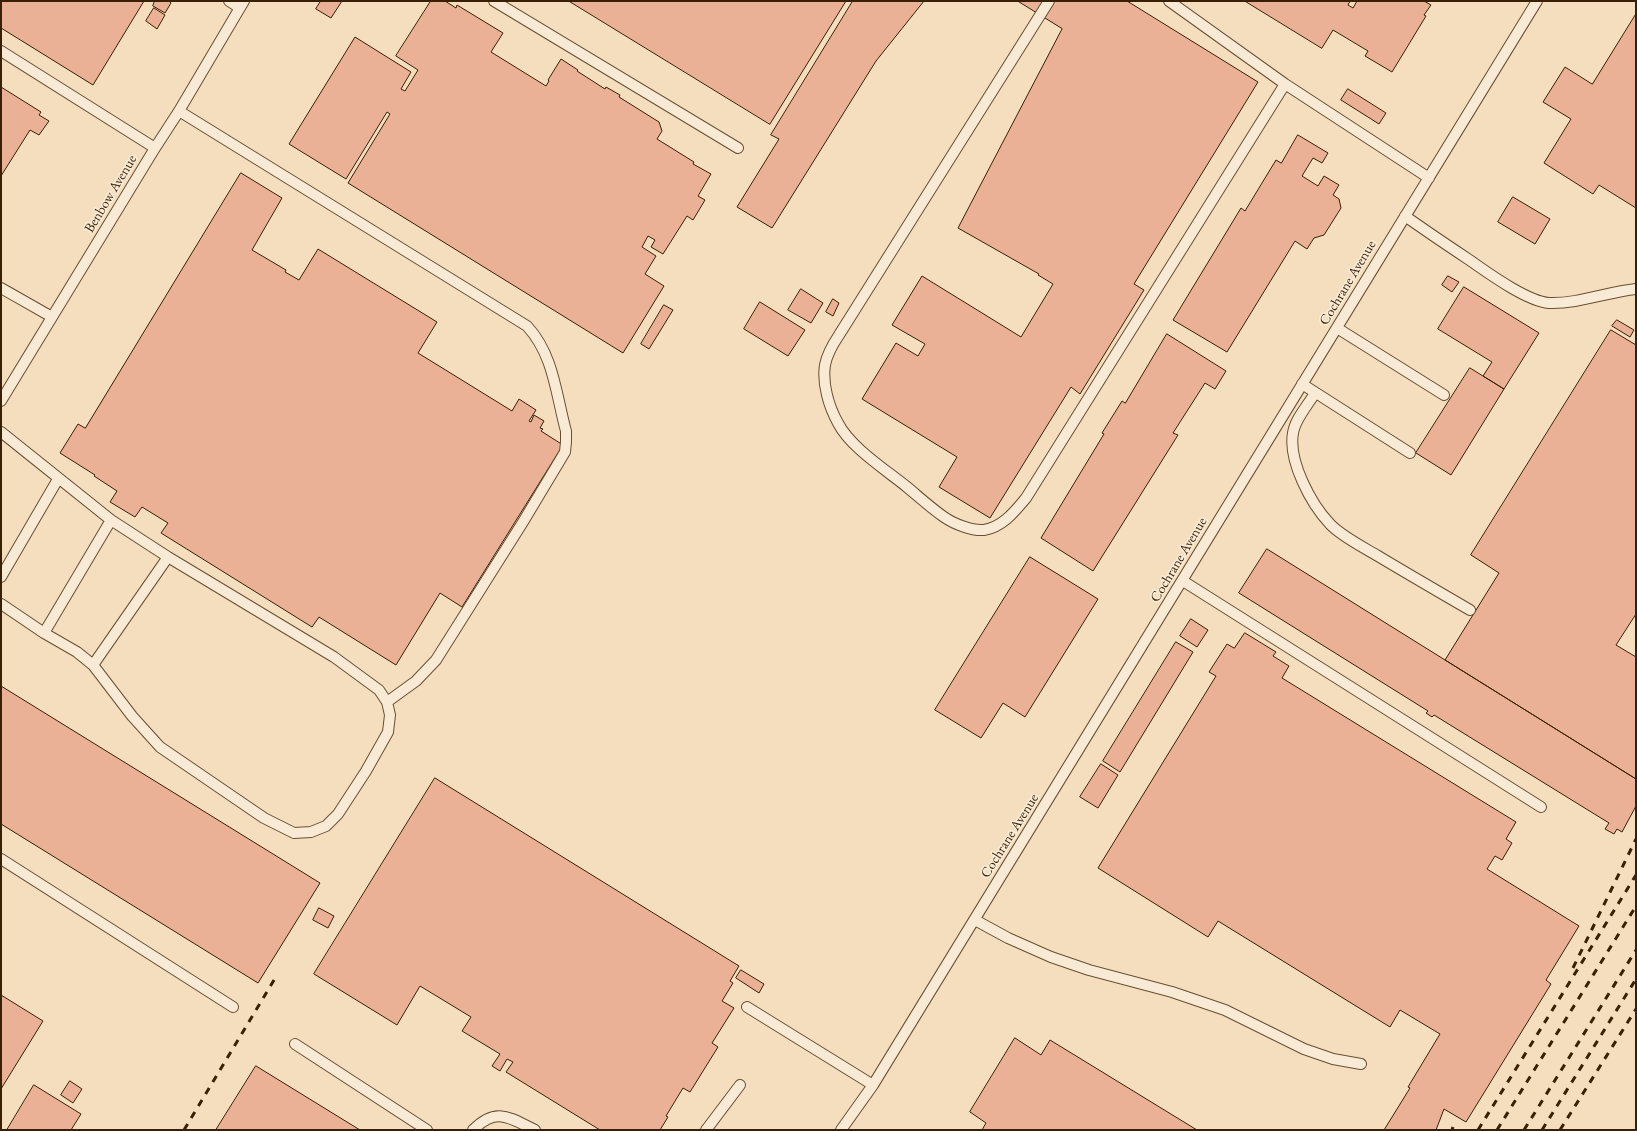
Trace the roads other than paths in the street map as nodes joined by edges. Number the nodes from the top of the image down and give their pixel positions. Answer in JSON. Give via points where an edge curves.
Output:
{"nodes":[{"id":1,"x":229,"y":1,"type":"edge"},
{"id":2,"x":494,"y":1,"type":"edge"},
{"id":3,"x":1049,"y":1,"type":"edge"},
{"id":4,"x":1169,"y":1,"type":"edge"},
{"id":5,"x":1537,"y":1,"type":"edge"},
{"id":6,"x":242,"y":4,"type":"edge"},
{"id":7,"x":1,"y":52,"type":"edge"},
{"id":8,"x":1285,"y":84,"type":"junction"},
{"id":9,"x":179,"y":111,"type":"junction"},
{"id":10,"x":155,"y":148,"type":"junction"},
{"id":11,"x":738,"y":148,"type":"dead end"},
{"id":12,"x":1429,"y":178,"type":"junction"},
{"id":13,"x":1405,"y":216,"type":"junction"},
{"id":14,"x":1,"y":288,"type":"edge"},
{"id":15,"x":1636,"y":289,"type":"edge"},
{"id":16,"x":52,"y":317,"type":"junction"},
{"id":17,"x":1337,"y":328,"type":"junction"},
{"id":18,"x":1302,"y":384,"type":"junction"},
{"id":19,"x":1315,"y":393,"type":"junction"},
{"id":20,"x":1444,"y":395,"type":"dead end"},
{"id":21,"x":1,"y":400,"type":"edge"},
{"id":22,"x":1,"y":432,"type":"edge"},
{"id":23,"x":1410,"y":452,"type":"dead end"},
{"id":24,"x":58,"y":479,"type":"junction"},
{"id":25,"x":111,"y":520,"type":"junction"},
{"id":26,"x":168,"y":557,"type":"junction"},
{"id":27,"x":1,"y":577,"type":"edge"},
{"id":28,"x":1183,"y":581,"type":"junction"},
{"id":29,"x":1,"y":604,"type":"edge"},
{"id":30,"x":1470,"y":610,"type":"dead end"},
{"id":31,"x":44,"y":633,"type":"junction"},
{"id":32,"x":93,"y":665,"type":"junction"},
{"id":33,"x":386,"y":702,"type":"junction"},
{"id":34,"x":1541,"y":806,"type":"dead end"},
{"id":35,"x":1,"y":859,"type":"edge"},
{"id":36,"x":975,"y":920,"type":"junction"},
{"id":37,"x":233,"y":1007,"type":"dead end"},
{"id":38,"x":747,"y":1007,"type":"dead end"},
{"id":39,"x":295,"y":1044,"type":"dead end"},
{"id":40,"x":1361,"y":1064,"type":"dead end"},
{"id":41,"x":740,"y":1085,"type":"dead end"},
{"id":42,"x":873,"y":1085,"type":"junction"},
{"id":43,"x":427,"y":1130,"type":"edge"},
{"id":44,"x":473,"y":1130,"type":"edge"},
{"id":45,"x":535,"y":1130,"type":"edge"},
{"id":46,"x":706,"y":1130,"type":"edge"},
{"id":47,"x":841,"y":1130,"type":"edge"}],
"edges":[{"from":1,"to":6,"type":"lane"},
{"from":2,"to":11,"type":"lane"},
{"from":3,"to":8,"type":"lane","via":[[839,334],[825,365],[828,397],[838,424],[851,441],[945,518],[966,527],[983,530],[998,526],[1026,498]]},
{"from":4,"to":8,"type":"lane"},
{"from":5,"to":12,"type":"lane","name":"Cochrane Avenue"},
{"from":6,"to":9,"type":"lane","name":"Benbow Avenue"},
{"from":7,"to":10,"type":"lane"},
{"from":8,"to":12,"type":"lane"},
{"from":9,"to":10,"type":"lane","name":"Benbow Avenue"},
{"from":9,"to":33,"type":"lane","via":[[527,326],[541,344],[551,367],[566,431],[565,452],[436,660],[416,681]]},
{"from":10,"to":16,"type":"lane","name":"Benbow Avenue"},
{"from":12,"to":13,"type":"lane","name":"Cochrane Avenue"},
{"from":13,"to":15,"type":"lane","via":[[1498,279],[1532,298],[1561,302]]},
{"from":13,"to":17,"type":"lane","name":"Cochrane Avenue"},
{"from":14,"to":16,"type":"lane"},
{"from":16,"to":21,"type":"lane","name":"Benbow Avenue"},
{"from":17,"to":18,"type":"lane","name":"Cochrane Avenue"},
{"from":17,"to":20,"type":"lane"},
{"from":18,"to":19,"type":"lane"},
{"from":18,"to":28,"type":"lane","name":"Cochrane Avenue"},
{"from":19,"to":23,"type":"lane"},
{"from":19,"to":30,"type":"lane","via":[[1293,431],[1292,440],[1300,476],[1318,510],[1330,525],[1356,543]]},
{"from":22,"to":24,"type":"lane"},
{"from":24,"to":25,"type":"lane"},
{"from":24,"to":27,"type":"lane"},
{"from":25,"to":26,"type":"lane"},
{"from":25,"to":31,"type":"lane"},
{"from":26,"to":32,"type":"lane"},
{"from":26,"to":33,"type":"lane","via":[[334,657],[379,690]]},
{"from":28,"to":34,"type":"lane"},
{"from":28,"to":36,"type":"lane","name":"Cochrane Avenue"},
{"from":29,"to":31,"type":"lane"},
{"from":31,"to":32,"type":"lane","via":[[77,652]]},
{"from":32,"to":33,"type":"lane","via":[[132,716],[160,747],[264,818],[294,833],[311,832],[326,826],[338,814],[388,732],[390,715]]},
{"from":35,"to":37,"type":"lane"},
{"from":36,"to":40,"type":"lane","via":[[1051,957],[1225,1010],[1304,1049],[1333,1059]]},
{"from":36,"to":42,"type":"lane","name":"Cochrane Avenue"},
{"from":38,"to":42,"type":"lane"},
{"from":39,"to":43,"type":"lane"},
{"from":41,"to":46,"type":"lane"},
{"from":42,"to":47,"type":"lane","name":"Cochrane Avenue"},
{"from":44,"to":45,"type":"lane","via":[[478,1124],[493,1116],[506,1116]]}]}
